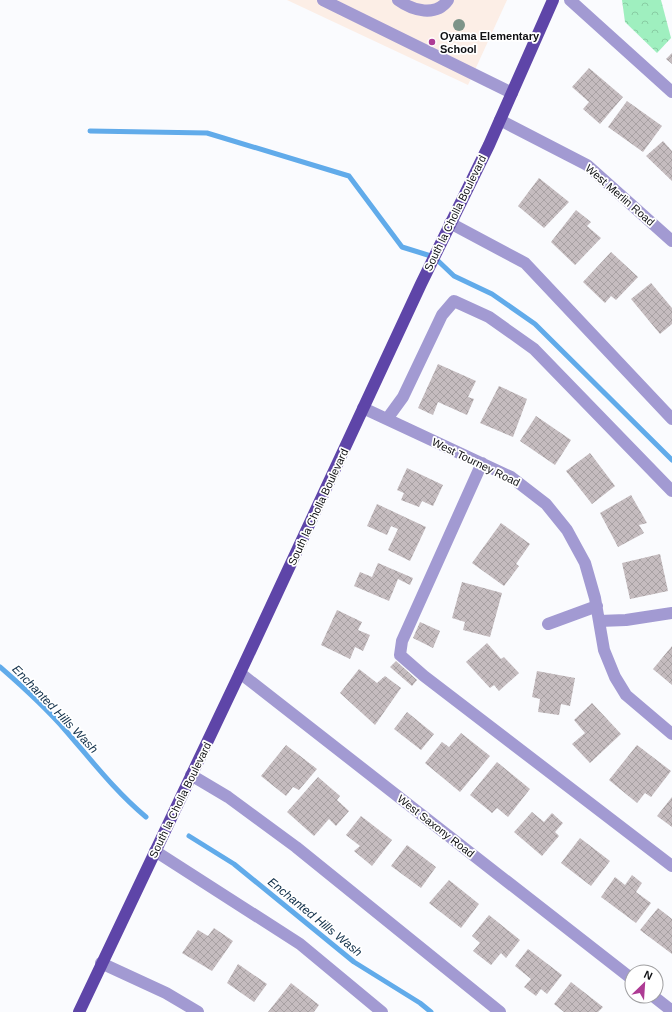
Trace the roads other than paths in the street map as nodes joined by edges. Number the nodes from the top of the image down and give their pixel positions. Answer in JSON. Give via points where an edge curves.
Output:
{"nodes":[{"id":1,"x":323,"y":0,"type":"edge"},
{"id":2,"x":398,"y":0,"type":"edge"},
{"id":3,"x":448,"y":0,"type":"edge"},
{"id":4,"x":553,"y":0,"type":"edge"},
{"id":5,"x":570,"y":0,"type":"edge"},
{"id":6,"x":672,"y":92,"type":"edge"},
{"id":7,"x":512,"y":93,"type":"junction"},
{"id":8,"x":500,"y":120,"type":"junction"},
{"id":9,"x":450,"y":223,"type":"junction"},
{"id":10,"x":672,"y":241,"type":"edge"},
{"id":11,"x":363,"y":408,"type":"junction"},
{"id":12,"x":387,"y":419,"type":"junction"},
{"id":13,"x":672,"y":419,"type":"edge"},
{"id":14,"x":482,"y":463,"type":"junction"},
{"id":15,"x":672,"y":491,"type":"edge"},
{"id":16,"x":597,"y":606,"type":"junction"},
{"id":17,"x":672,"y":613,"type":"edge"},
{"id":18,"x":599,"y":621,"type":"junction"},
{"id":19,"x":548,"y":624,"type":"dead end"},
{"id":20,"x":240,"y":673,"type":"junction"},
{"id":21,"x":672,"y":734,"type":"edge"},
{"id":22,"x":191,"y":775,"type":"junction"},
{"id":23,"x":155,"y":851,"type":"junction"},
{"id":24,"x":672,"y":866,"type":"edge"},
{"id":25,"x":101,"y":963,"type":"junction"},
{"id":26,"x":624,"y":973,"type":"edge"},
{"id":27,"x":663,"y":1004,"type":"edge"},
{"id":28,"x":672,"y":1011,"type":"edge"},
{"id":29,"x":79,"y":1012,"type":"edge"},
{"id":30,"x":198,"y":1012,"type":"edge"},
{"id":31,"x":382,"y":1012,"type":"edge"},
{"id":32,"x":500,"y":1012,"type":"edge"}],
"edges":[{"from":1,"to":7,"type":"street"},
{"from":2,"to":3,"type":"street","via":[[411,8],[428,11],[440,9]]},
{"from":4,"to":7,"type":"main road","name":"South la Cholla Boulevard"},
{"from":5,"to":6,"type":"street"},
{"from":7,"to":8,"type":"main road","name":"South la Cholla Boulevard"},
{"from":8,"to":9,"type":"main road","name":"South la Cholla Boulevard"},
{"from":8,"to":10,"type":"street","name":"West Merlin Road","via":[[587,165]]},
{"from":9,"to":11,"type":"main road","name":"South la Cholla Boulevard"},
{"from":9,"to":13,"type":"street","via":[[525,263]]},
{"from":11,"to":12,"type":"street","name":"West Tourney Road"},
{"from":11,"to":20,"type":"main road","name":"South la Cholla Boulevard"},
{"from":12,"to":14,"type":"street","name":"West Tourney Road"},
{"from":12,"to":15,"type":"street","via":[[404,397],[442,315],[454,301],[489,317],[534,349]]},
{"from":14,"to":16,"type":"street","name":"West Tourney Road","via":[[521,484],[546,504],[568,530],[585,563]]},
{"from":14,"to":24,"type":"street","via":[[402,642],[400,655]]},
{"from":16,"to":18,"type":"street","name":"West Tourney Road"},
{"from":16,"to":19,"type":"street"},
{"from":17,"to":18,"type":"street"},
{"from":18,"to":21,"type":"street","name":"West Tourney Road","via":[[604,650],[626,696]]},
{"from":20,"to":22,"type":"main road","name":"South la Cholla Boulevard"},
{"from":20,"to":26,"type":"street","name":"West Saxony Road"},
{"from":22,"to":23,"type":"main road","name":"South la Cholla Boulevard"},
{"from":22,"to":32,"type":"street","via":[[228,796],[296,847]]},
{"from":23,"to":25,"type":"main road","name":"South la Cholla Boulevard"},
{"from":23,"to":31,"type":"street","via":[[300,944]]},
{"from":25,"to":29,"type":"main road","name":"South la Cholla Boulevard"},
{"from":25,"to":30,"type":"street","via":[[166,993]]},
{"from":27,"to":28,"type":"street"}]}
